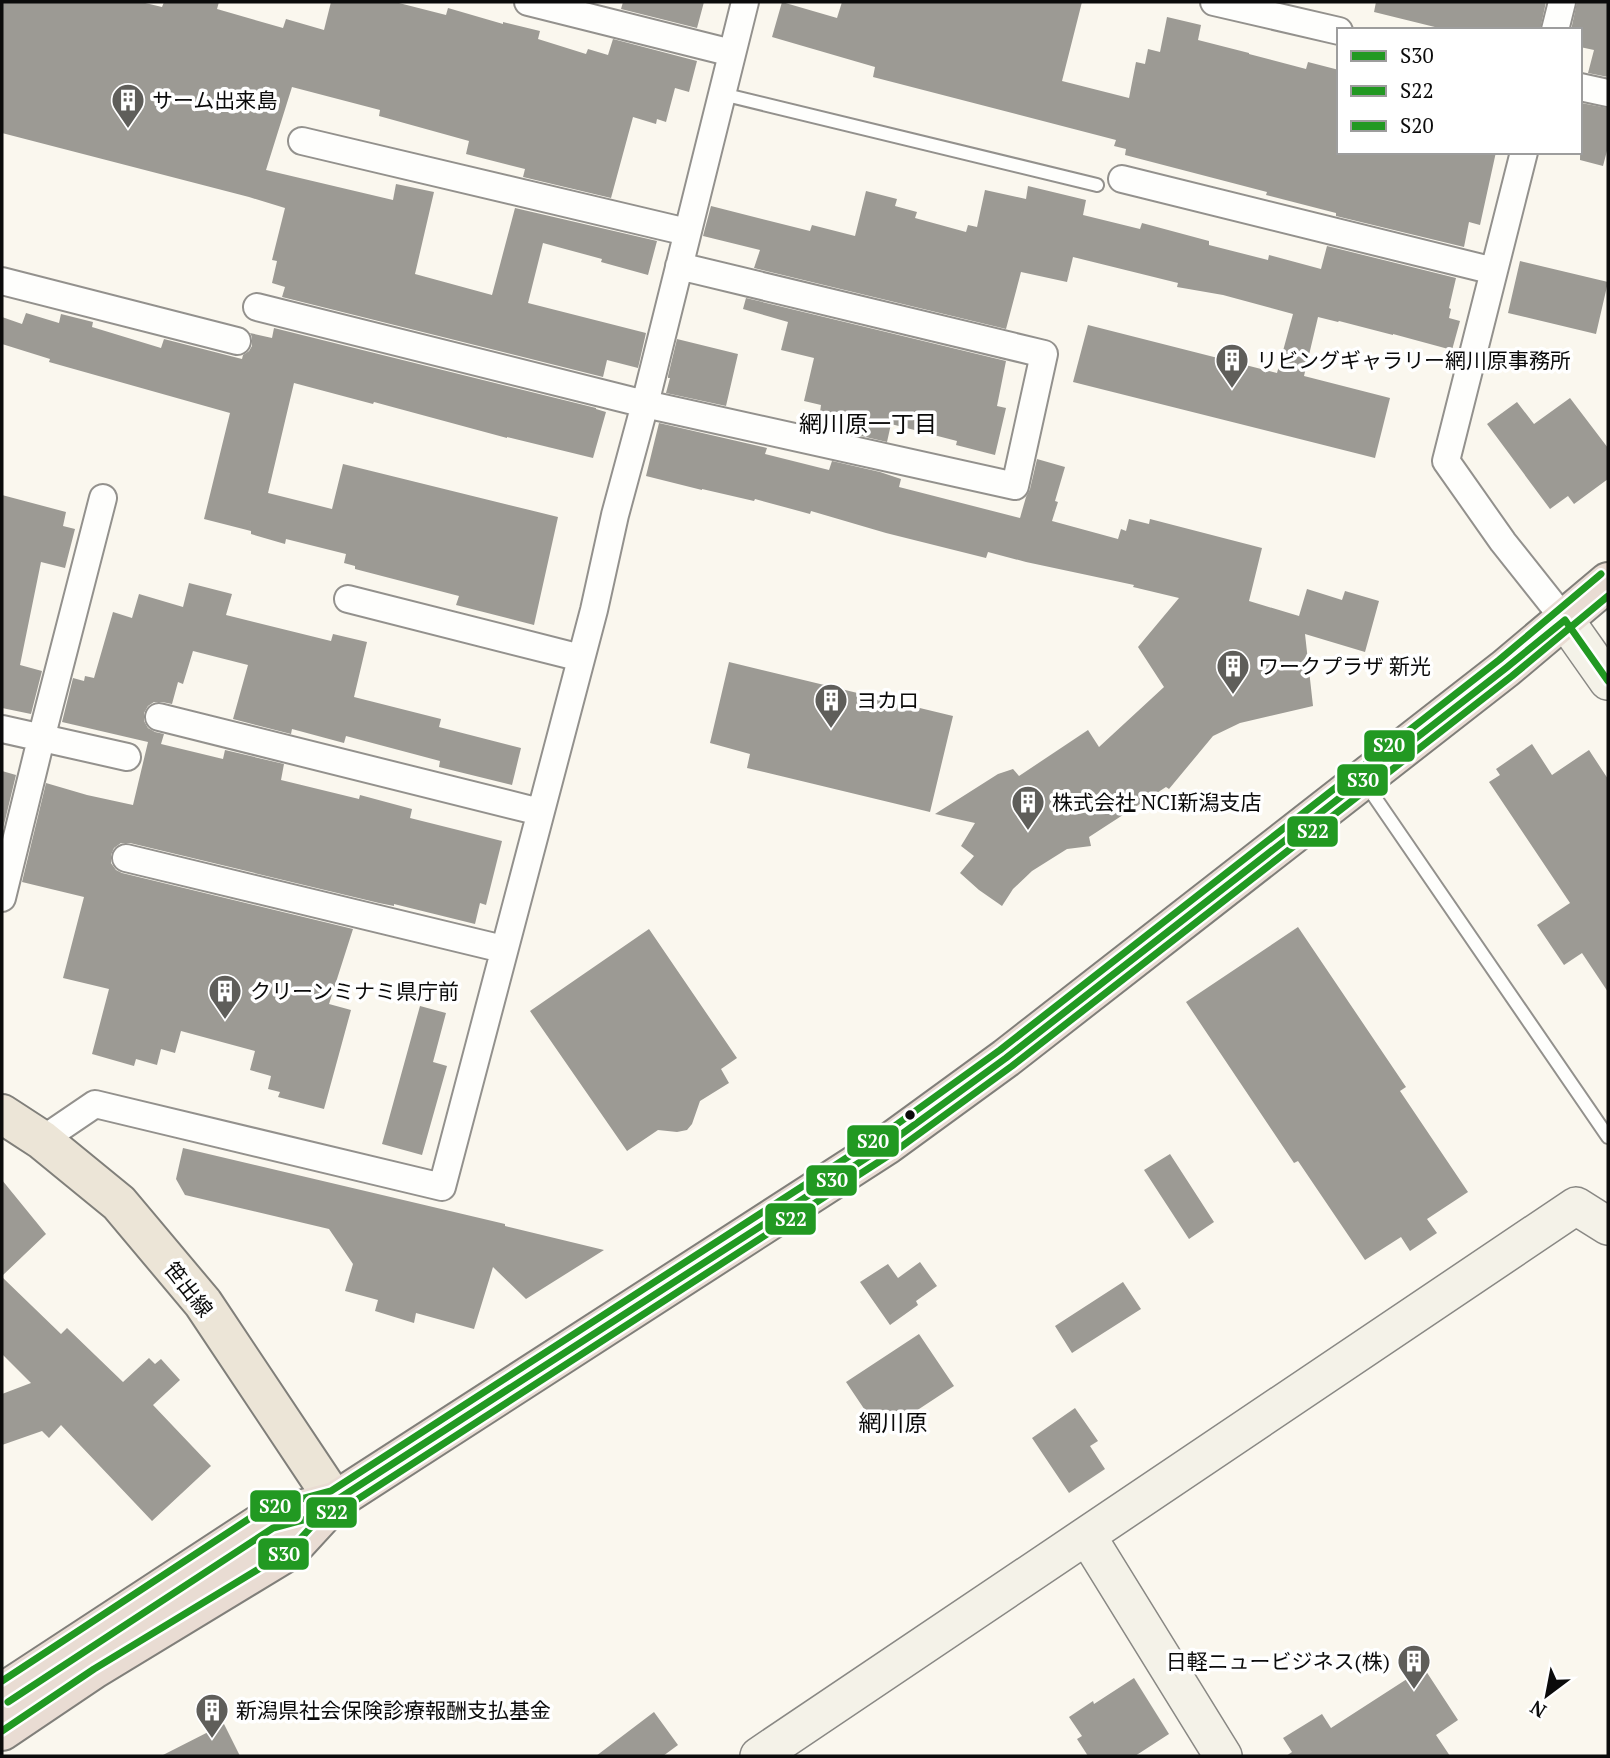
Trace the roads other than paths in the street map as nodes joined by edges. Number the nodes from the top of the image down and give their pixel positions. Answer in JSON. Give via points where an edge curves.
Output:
{"nodes":[{"id":1,"x":528,"y":2,"type":"edge"},
{"id":2,"x":745,"y":2,"type":"edge"},
{"id":3,"x":1214,"y":2,"type":"edge"},
{"id":4,"x":1562,"y":2,"type":"edge"},
{"id":5,"x":1556,"y":28,"type":"edge"},
{"id":6,"x":1337,"y":31,"type":"edge"},
{"id":7,"x":732,"y":53,"type":"junction"},
{"id":8,"x":1582,"y":87,"type":"edge"},
{"id":9,"x":1608,"y":93,"type":"edge"},
{"id":10,"x":722,"y":94,"type":"junction"},
{"id":11,"x":302,"y":141,"type":"dead end"},
{"id":12,"x":1523,"y":154,"type":"edge"},
{"id":13,"x":1109,"y":182,"type":"joint"},
{"id":14,"x":687,"y":232,"type":"junction"},
{"id":15,"x":679,"y":266,"type":"junction"},
{"id":16,"x":1494,"y":271,"type":"junction"},
{"id":17,"x":2,"y":281,"type":"edge"},
{"id":18,"x":257,"y":307,"type":"dead end"},
{"id":19,"x":237,"y":341,"type":"dead end"},
{"id":20,"x":645,"y":404,"type":"junction"},
{"id":21,"x":103,"y":498,"type":"dead end"},
{"id":22,"x":1608,"y":582,"type":"edge"},
{"id":23,"x":348,"y":599,"type":"dead end"},
{"id":24,"x":1565,"y":620,"type":"junction"},
{"id":25,"x":581,"y":658,"type":"junction"},
{"id":26,"x":1608,"y":681,"type":"edge"},
{"id":27,"x":159,"y":717,"type":"dead end"},
{"id":28,"x":2,"y":729,"type":"edge"},
{"id":29,"x":41,"y":738,"type":"junction"},
{"id":30,"x":127,"y":757,"type":"dead end"},
{"id":31,"x":1363,"y":780,"type":"junction"},
{"id":32,"x":540,"y":812,"type":"junction"},
{"id":33,"x":125,"y":858,"type":"dead end"},
{"id":34,"x":2,"y":898,"type":"edge"},
{"id":35,"x":503,"y":949,"type":"junction"},
{"id":36,"x":2,"y":1114,"type":"edge"},
{"id":37,"x":1608,"y":1137,"type":"edge"},
{"id":38,"x":42,"y":1140,"type":"junction"},
{"id":39,"x":1608,"y":1226,"type":"edge"},
{"id":40,"x":335,"y":1501,"type":"junction"},
{"id":41,"x":1087,"y":1536,"type":"junction"},
{"id":42,"x":2,"y":1693,"type":"edge"},
{"id":43,"x":2,"y":1731,"type":"edge"},
{"id":44,"x":759,"y":1756,"type":"edge"},
{"id":45,"x":1223,"y":1756,"type":"edge"}],
"edges":[{"from":1,"to":7,"type":"street"},
{"from":2,"to":7,"type":"street"},
{"from":3,"to":6,"type":"street"},
{"from":4,"to":5,"type":"street"},
{"from":7,"to":10,"type":"street"},
{"from":8,"to":9,"type":"street"},
{"from":10,"to":13,"type":"lane"},
{"from":10,"to":14,"type":"street"},
{"from":11,"to":14,"type":"street"},
{"from":12,"to":16,"type":"street"},
{"from":13,"to":16,"type":"street"},
{"from":14,"to":15,"type":"street"},
{"from":15,"to":20,"type":"street"},
{"from":15,"to":20,"type":"street","via":[[1044,354],[1015,486]]},
{"from":16,"to":24,"type":"street","via":[[1446,461]]},
{"from":17,"to":19,"type":"street"},
{"from":18,"to":20,"type":"street"},
{"from":20,"to":25,"type":"street"},
{"from":21,"to":29,"type":"street"},
{"from":22,"to":24,"type":"highway"},
{"from":23,"to":25,"type":"street"},
{"from":24,"to":26,"type":"street"},
{"from":24,"to":31,"type":"highway"},
{"from":25,"to":32,"type":"street"},
{"from":27,"to":32,"type":"street"},
{"from":28,"to":29,"type":"street"},
{"from":29,"to":30,"type":"street"},
{"from":29,"to":34,"type":"street"},
{"from":31,"to":37,"type":"lane"},
{"from":31,"to":40,"type":"highway","via":[[1006,1058],[888,1144]]},
{"from":32,"to":35,"type":"street"},
{"from":33,"to":35,"type":"street"},
{"from":35,"to":38,"type":"street","via":[[442,1187],[95,1104]]},
{"from":36,"to":38,"type":"main road","name":"笹出線"},
{"from":38,"to":40,"type":"main road","name":"笹出線","via":[[119,1203],[203,1303]]},
{"from":39,"to":41,"type":"street","via":[[1576,1206]]},
{"from":40,"to":42,"type":"highway","via":[[269,1518]]},
{"from":40,"to":43,"type":"highway","via":[[290,1550],[94,1669]]},
{"from":41,"to":44,"type":"street"},
{"from":41,"to":45,"type":"street"}]}
